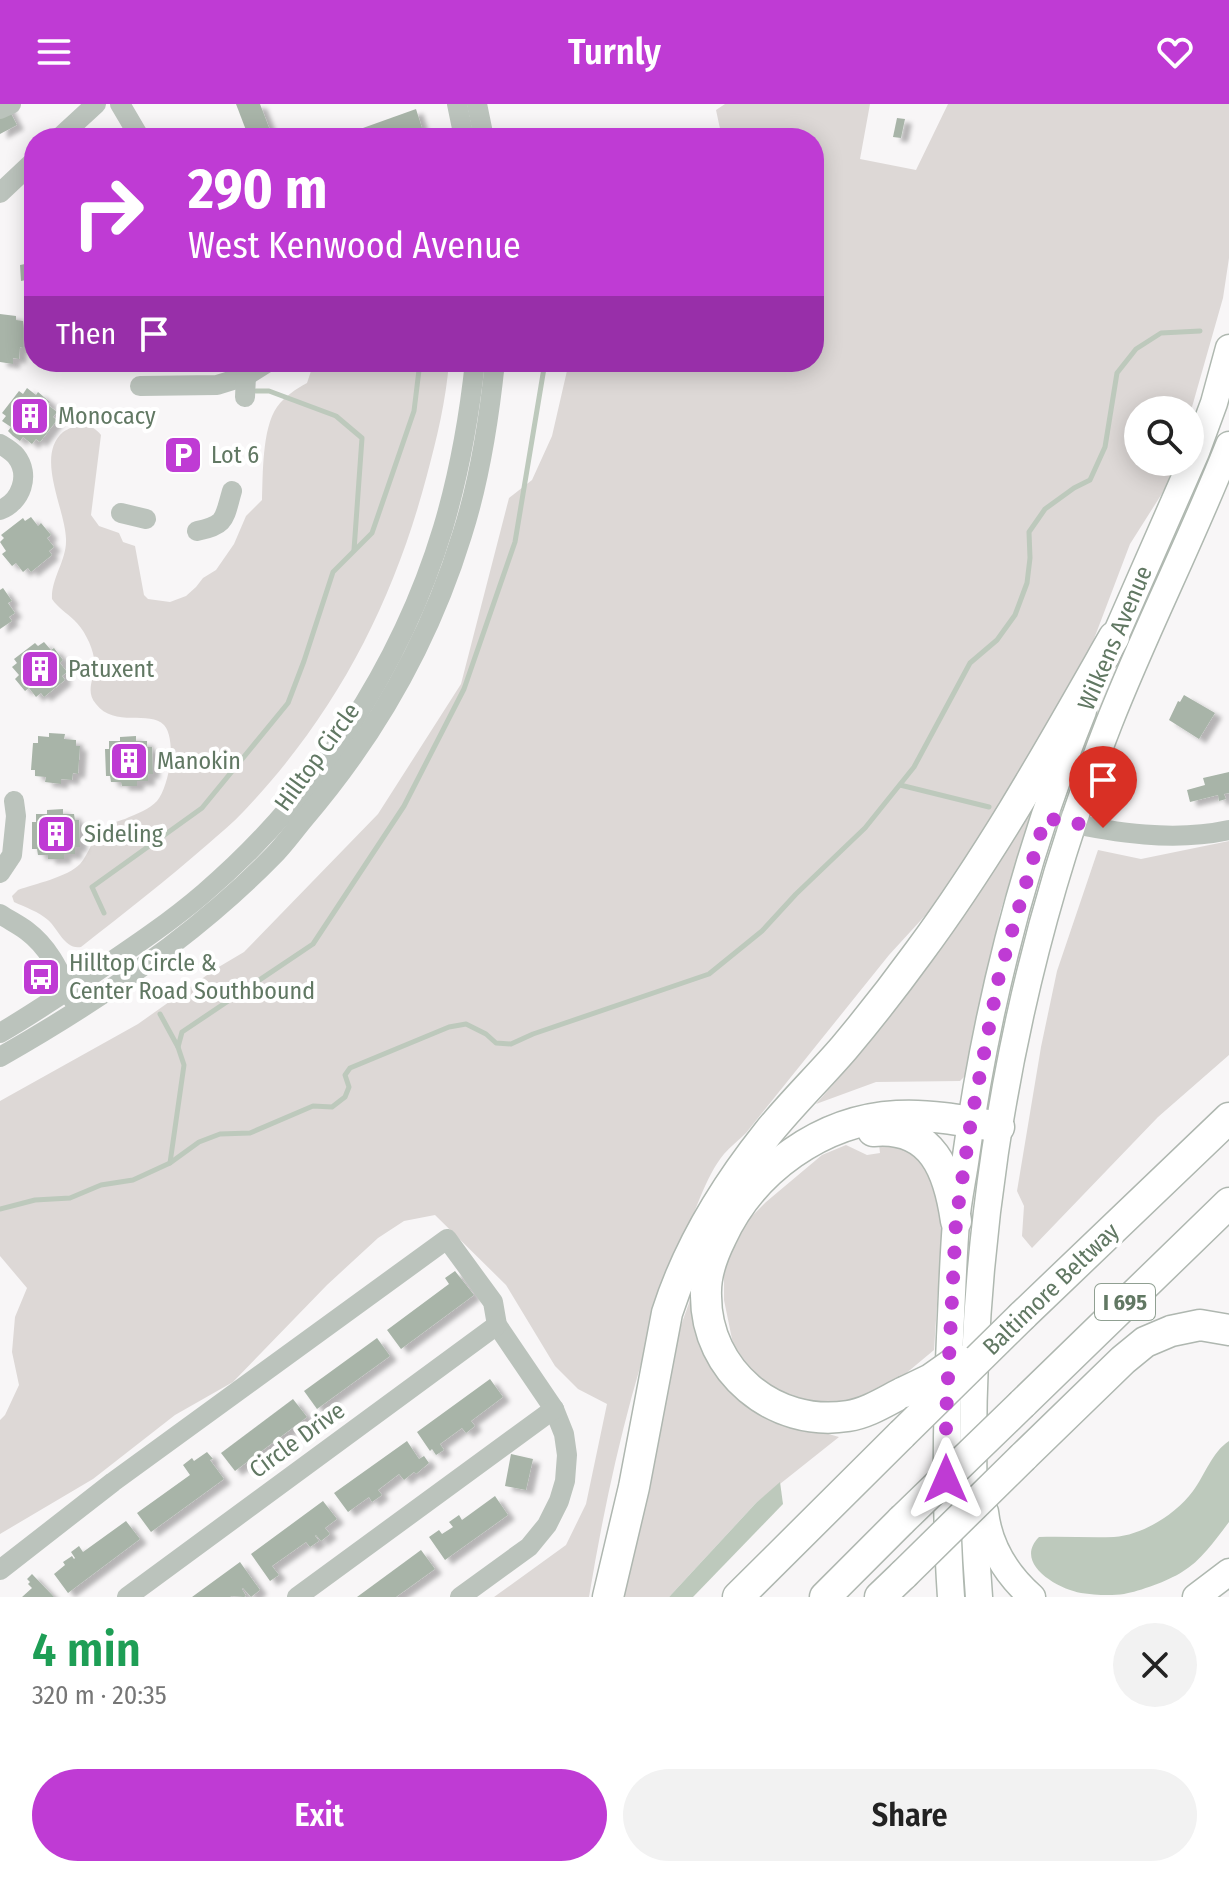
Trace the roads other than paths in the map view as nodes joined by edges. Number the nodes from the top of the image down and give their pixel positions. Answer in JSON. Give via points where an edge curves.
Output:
{"nodes":[{"id":1,"x":11,"y":104,"type":"edge"},
{"id":2,"x":96,"y":104,"type":"edge"},
{"id":3,"x":120,"y":104,"type":"edge"},
{"id":4,"x":457,"y":104,"type":"edge"},
{"id":5,"x":477,"y":104,"type":"edge"},
{"id":6,"x":0,"y":109,"type":"edge"},
{"id":7,"x":70,"y":128,"type":"edge"},
{"id":8,"x":134,"y":128,"type":"edge"},
{"id":9,"x":462,"y":128,"type":"edge"},
{"id":10,"x":482,"y":128,"type":"edge"},
{"id":11,"x":24,"y":170,"type":"edge"},
{"id":12,"x":0,"y":193,"type":"edge"},
{"id":13,"x":1229,"y":348,"type":"edge"},
{"id":14,"x":259,"y":372,"type":"edge"},
{"id":15,"x":474,"y":372,"type":"edge"},
{"id":16,"x":494,"y":372,"type":"edge"},
{"id":17,"x":140,"y":386,"type":"dead end"},
{"id":18,"x":0,"y":444,"type":"edge"},
{"id":19,"x":1229,"y":445,"type":"edge"},
{"id":20,"x":232,"y":491,"type":"dead end"},
{"id":21,"x":0,"y":510,"type":"edge"},
{"id":22,"x":121,"y":513,"type":"dead end"},
{"id":23,"x":146,"y":519,"type":"dead end"},
{"id":24,"x":197,"y":531,"type":"dead end"},
{"id":25,"x":1114,"y":637,"type":"junction"},
{"id":26,"x":14,"y":801,"type":"dead end"},
{"id":27,"x":1045,"y":818,"type":"junction"},
{"id":28,"x":1073,"y":824,"type":"junction"},
{"id":29,"x":1229,"y":830,"type":"edge"},
{"id":30,"x":0,"y":873,"type":"edge"},
{"id":31,"x":0,"y":914,"type":"edge"},
{"id":32,"x":68,"y":990,"type":"junction"},
{"id":33,"x":77,"y":1009,"type":"junction"},
{"id":34,"x":0,"y":1033,"type":"edge"},
{"id":35,"x":0,"y":1057,"type":"edge"},
{"id":36,"x":987,"y":1114,"type":"junction"},
{"id":37,"x":1229,"y":1118,"type":"edge"},
{"id":38,"x":732,"y":1199,"type":"junction"},
{"id":39,"x":1229,"y":1203,"type":"edge"},
{"id":40,"x":956,"y":1221,"type":"junction"},
{"id":41,"x":1022,"y":1316,"type":"junction"},
{"id":42,"x":497,"y":1325,"type":"junction"},
{"id":43,"x":1229,"y":1330,"type":"edge"},
{"id":44,"x":974,"y":1407,"type":"junction"},
{"id":45,"x":554,"y":1409,"type":"junction"},
{"id":46,"x":0,"y":1570,"type":"edge"},
{"id":47,"x":1229,"y":1572,"type":"edge"},
{"id":48,"x":127,"y":1597,"type":"edge"},
{"id":49,"x":297,"y":1597,"type":"edge"},
{"id":50,"x":460,"y":1597,"type":"edge"},
{"id":51,"x":608,"y":1597,"type":"edge"},
{"id":52,"x":738,"y":1597,"type":"edge"},
{"id":53,"x":825,"y":1597,"type":"edge"},
{"id":54,"x":880,"y":1597,"type":"edge"},
{"id":55,"x":951,"y":1597,"type":"edge"},
{"id":56,"x":979,"y":1597,"type":"edge"},
{"id":57,"x":1032,"y":1597,"type":"edge"},
{"id":58,"x":1196,"y":1597,"type":"edge"}],
"edges":[{"from":1,"to":6,"type":"street"},
{"from":2,"to":7,"type":"street"},
{"from":3,"to":8,"type":"street"},
{"from":4,"to":9,"type":"street"},
{"from":5,"to":10,"type":"street"},
{"from":11,"to":12,"type":"street"},
{"from":13,"to":25,"type":"main road","name":"Wilkens Avenue","via":[[1196,452]]},
{"from":14,"to":17,"type":"street","via":[[246,386]]},
{"from":15,"to":32,"type":"street","name":"Hilltop Circle","via":[[460,462],[442,529],[418,597],[348,729],[257,843],[205,893]]},
{"from":16,"to":33,"type":"street","name":"Hilltop Circle","via":[[480,465],[462,534],[407,668],[369,735],[274,855],[218,908]]},
{"from":18,"to":21,"type":"street","via":[[16,456],[23,471],[15,501]]},
{"from":19,"to":28,"type":"main road","name":"Wilkens Avenue","via":[[1109,723]]},
{"from":20,"to":24,"type":"street","via":[[224,519]]},
{"from":22,"to":23,"type":"street"},
{"from":25,"to":27,"type":"main road","name":"Wilkens Avenue"},
{"from":25,"to":38,"type":"highway","via":[[1032,782],[956,901],[877,1008],[767,1133]]},
{"from":26,"to":30,"type":"street","via":[[12,855]]},
{"from":27,"to":28,"type":"street"},
{"from":27,"to":36,"type":"main road","name":"Wilkens Avenue","via":[[999,976]]},
{"from":28,"to":29,"type":"street","via":[[1162,836]]},
{"from":28,"to":36,"type":"main road","name":"Wilkens Avenue"},
{"from":31,"to":32,"type":"street","via":[[41,944]]},
{"from":32,"to":33,"type":"street"},
{"from":32,"to":34,"type":"street","name":"Hilltop Circle"},
{"from":33,"to":35,"type":"street","name":"Hilltop Circle"},
{"from":36,"to":38,"type":"highway","via":[[929,1097],[859,1102],[799,1126],[769,1147]]},
{"from":36,"to":40,"type":"main road","name":"Wilkens Avenue"},
{"from":36,"to":44,"type":"main road","name":"Wilkens Avenue","via":[[988,1202]]},
{"from":37,"to":41,"type":"highway","name":"Baltimore Beltway","number":"I 695"},
{"from":38,"to":40,"type":"highway","via":[[841,1140],[896,1131],[921,1141],[938,1160]]},
{"from":38,"to":41,"type":"highway","bridge":true,"via":[[708,1273],[707,1320],[727,1365],[743,1385],[785,1410],[829,1418],[872,1408],[931,1379]]},
{"from":38,"to":51,"type":"highway","via":[[690,1252],[667,1313]]},
{"from":39,"to":53,"type":"highway","number":"I 695","bridge":true},
{"from":40,"to":55,"type":"main road","name":"Wilkens Avenue","via":[[946,1417]]},
{"from":41,"to":52,"type":"highway","name":"Baltimore Beltway","number":"I 695","bridge":true},
{"from":42,"to":45,"type":"street"},
{"from":42,"to":46,"type":"street","via":[[493,1302],[447,1239]]},
{"from":42,"to":48,"type":"street","name":"Circle Drive"},
{"from":43,"to":54,"type":"highway","bridge":true,"via":[[1200,1325],[1145,1342]]},
{"from":44,"to":56,"type":"main road","name":"Wilkens Avenue"},
{"from":44,"to":57,"type":"main road","via":[[991,1539],[1013,1579]]},
{"from":45,"to":49,"type":"street"},
{"from":45,"to":50,"type":"street","via":[[567,1455],[565,1481],[547,1525],[529,1547]]},
{"from":47,"to":58,"type":"main road"}]}
